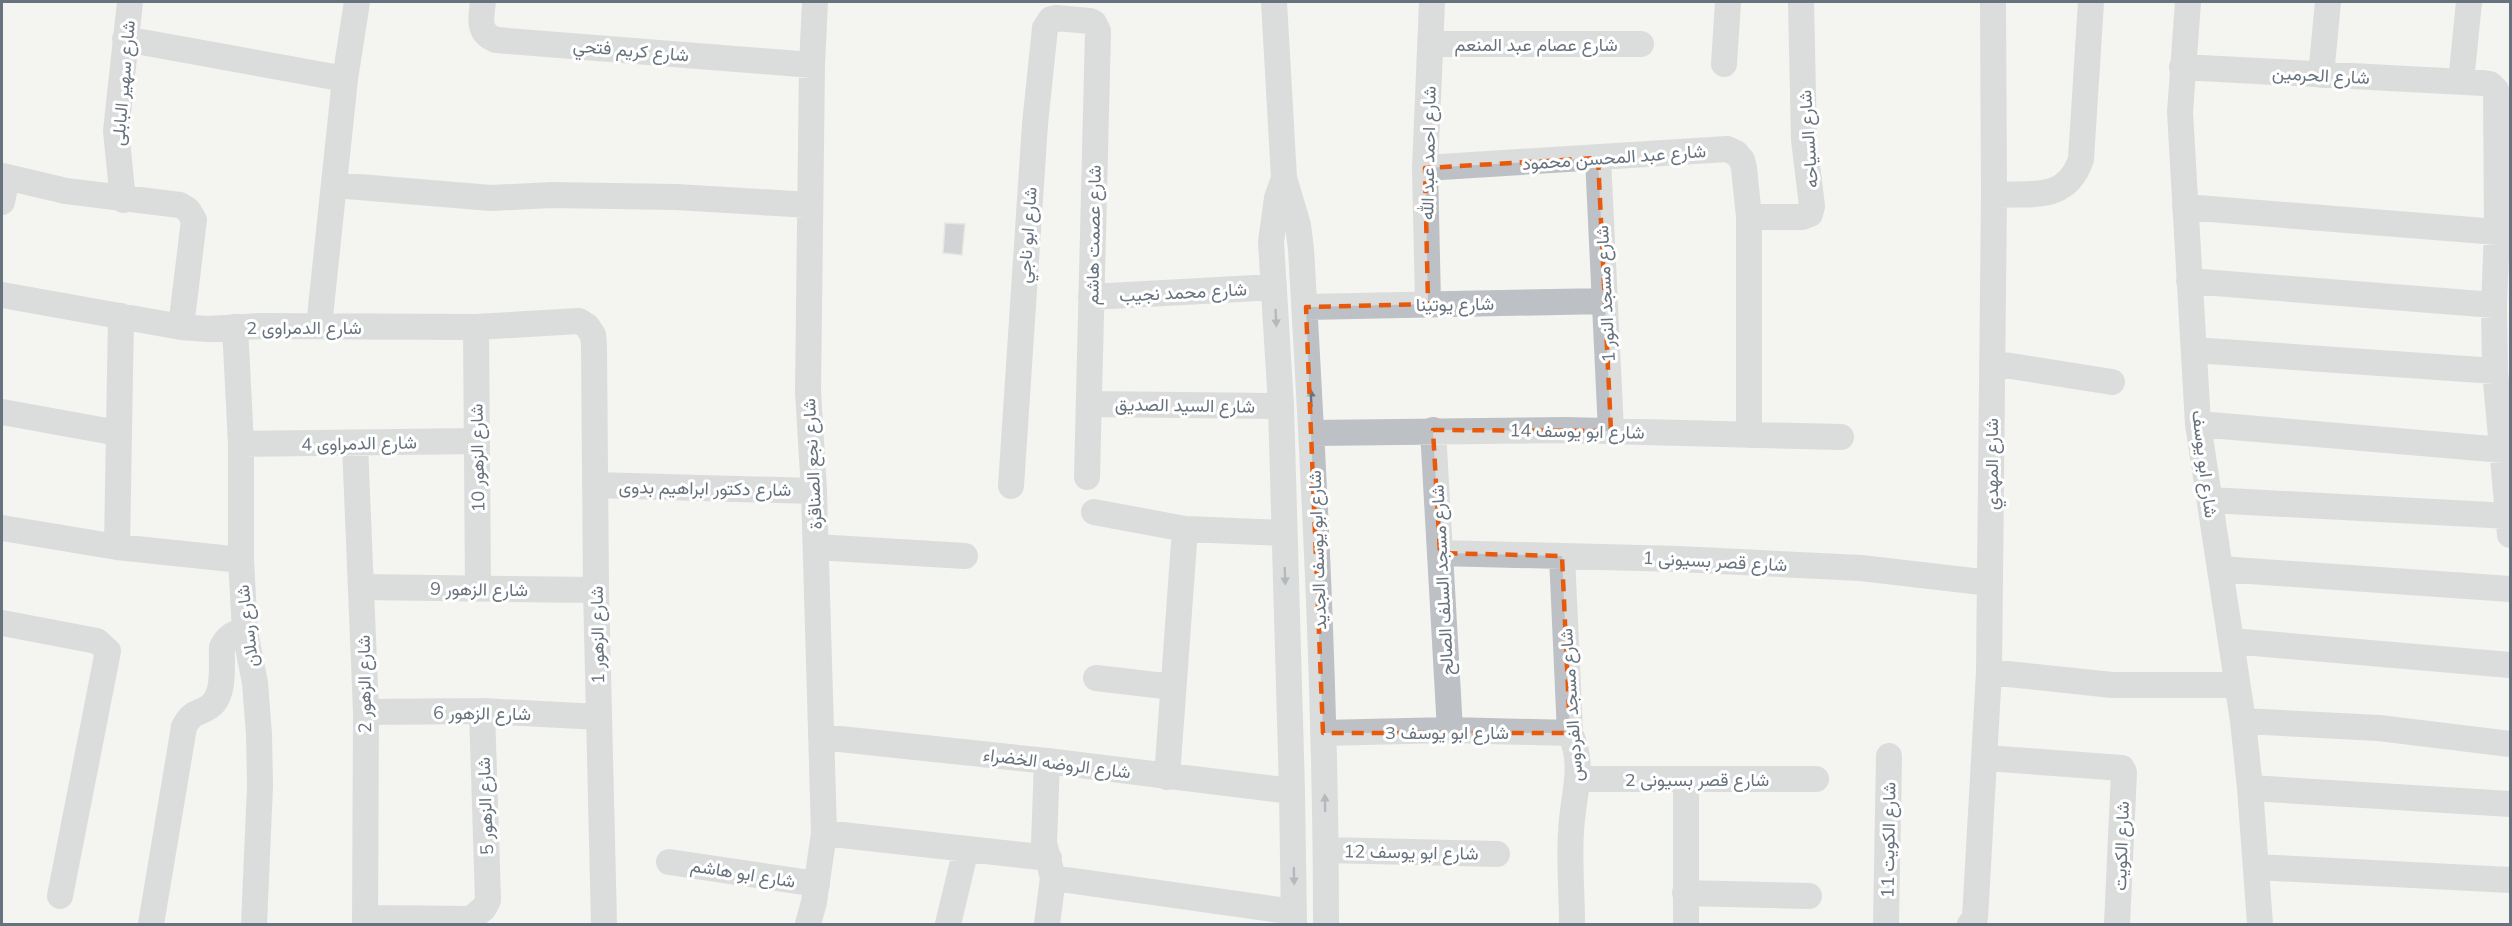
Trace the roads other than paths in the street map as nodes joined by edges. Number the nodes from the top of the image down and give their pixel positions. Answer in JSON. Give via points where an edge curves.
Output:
{"nodes":[{"id":1,"x":130,"y":2,"type":"edge"},
{"id":2,"x":357,"y":2,"type":"edge"},
{"id":3,"x":483,"y":2,"type":"edge"},
{"id":4,"x":815,"y":2,"type":"edge"},
{"id":5,"x":1274,"y":2,"type":"edge"},
{"id":6,"x":1432,"y":2,"type":"edge"},
{"id":7,"x":1728,"y":2,"type":"edge"},
{"id":8,"x":1801,"y":2,"type":"edge"},
{"id":9,"x":1993,"y":2,"type":"edge"},
{"id":10,"x":2091,"y":2,"type":"edge"},
{"id":11,"x":2188,"y":2,"type":"edge"},
{"id":12,"x":2328,"y":2,"type":"edge"},
{"id":13,"x":2469,"y":2,"type":"edge"},
{"id":14,"x":1066,"y":10,"type":"edge"},
{"id":15,"x":124,"y":39,"type":"junction"},
{"id":16,"x":1431,"y":44,"type":"junction"},
{"id":17,"x":1641,"y":44,"type":"dead end"},
{"id":18,"x":1724,"y":64,"type":"dead end"},
{"id":19,"x":812,"y":65,"type":"junction"},
{"id":20,"x":2182,"y":67,"type":"junction"},
{"id":21,"x":2321,"y":75,"type":"junction"},
{"id":22,"x":345,"y":79,"type":"junction"},
{"id":23,"x":2461,"y":82,"type":"junction"},
{"id":24,"x":1598,"y":158,"type":"junction"},
{"id":25,"x":1425,"y":168,"type":"junction"},
{"id":26,"x":4,"y":176,"type":"edge"},
{"id":27,"x":1284,"y":178,"type":"junction"},
{"id":28,"x":335,"y":185,"type":"junction"},
{"id":29,"x":1994,"y":195,"type":"junction"},
{"id":30,"x":123,"y":200,"type":"junction"},
{"id":31,"x":2,"y":202,"type":"edge"},
{"id":32,"x":810,"y":205,"type":"junction"},
{"id":33,"x":2185,"y":207,"type":"junction"},
{"id":34,"x":1749,"y":217,"type":"junction"},
{"id":35,"x":2497,"y":232,"type":"junction"},
{"id":36,"x":1302,"y":265,"type":"junction"},
{"id":37,"x":1273,"y":275,"type":"junction"},
{"id":38,"x":2190,"y":281,"type":"junction"},
{"id":39,"x":2,"y":295,"type":"edge"},
{"id":40,"x":1091,"y":297,"type":"junction"},
{"id":41,"x":1605,"y":301,"type":"junction"},
{"id":42,"x":1428,"y":304,"type":"junction"},
{"id":43,"x":2493,"y":305,"type":"junction"},
{"id":44,"x":1306,"y":307,"type":"junction"},
{"id":45,"x":121,"y":316,"type":"junction"},
{"id":46,"x":319,"y":326,"type":"junction"},
{"id":47,"x":181,"y":327,"type":"junction"},
{"id":48,"x":235,"y":327,"type":"junction"},
{"id":49,"x":476,"y":327,"type":"junction"},
{"id":50,"x":594,"y":345,"type":"joint"},
{"id":51,"x":2194,"y":350,"type":"junction"},
{"id":52,"x":1992,"y":363,"type":"junction"},
{"id":53,"x":2495,"y":371,"type":"junction"},
{"id":54,"x":2112,"y":382,"type":"dead end"},
{"id":55,"x":1089,"y":404,"type":"junction"},
{"id":56,"x":1281,"y":406,"type":"junction"},
{"id":57,"x":2,"y":412,"type":"edge"},
{"id":58,"x":2198,"y":424,"type":"junction"},
{"id":59,"x":1433,"y":430,"type":"junction"},
{"id":60,"x":1611,"y":431,"type":"junction"},
{"id":61,"x":118,"y":433,"type":"junction"},
{"id":62,"x":1313,"y":433,"type":"junction"},
{"id":63,"x":1749,"y":435,"type":"junction"},
{"id":64,"x":1841,"y":437,"type":"dead end"},
{"id":65,"x":477,"y":441,"type":"junction"},
{"id":66,"x":241,"y":444,"type":"junction"},
{"id":67,"x":355,"y":444,"type":"junction"},
{"id":68,"x":2503,"y":450,"type":"junction"},
{"id":69,"x":1088,"y":477,"type":"dead end"},
{"id":70,"x":595,"y":485,"type":"junction"},
{"id":71,"x":1011,"y":486,"type":"dead end"},
{"id":72,"x":814,"y":490,"type":"junction"},
{"id":73,"x":2210,"y":500,"type":"junction"},
{"id":74,"x":1094,"y":512,"type":"dead end"},
{"id":75,"x":2510,"y":526,"type":"edge"},
{"id":76,"x":1185,"y":529,"type":"junction"},
{"id":77,"x":2,"y":532,"type":"edge"},
{"id":78,"x":1284,"y":533,"type":"junction"},
{"id":79,"x":117,"y":547,"type":"junction"},
{"id":80,"x":816,"y":547,"type":"junction"},
{"id":81,"x":1440,"y":553,"type":"junction"},
{"id":82,"x":965,"y":556,"type":"dead end"},
{"id":83,"x":1562,"y":556,"type":"junction"},
{"id":84,"x":241,"y":560,"type":"junction"},
{"id":85,"x":2220,"y":569,"type":"junction"},
{"id":86,"x":1990,"y":583,"type":"junction"},
{"id":87,"x":362,"y":587,"type":"junction"},
{"id":88,"x":478,"y":589,"type":"junction"},
{"id":89,"x":2511,"y":589,"type":"edge"},
{"id":90,"x":596,"y":591,"type":"junction"},
{"id":91,"x":2,"y":623,"type":"edge"},
{"id":92,"x":245,"y":632,"type":"junction"},
{"id":93,"x":2230,"y":641,"type":"junction"},
{"id":94,"x":2511,"y":665,"type":"edge"},
{"id":95,"x":1989,"y":672,"type":"junction"},
{"id":96,"x":1096,"y":678,"type":"dead end"},
{"id":97,"x":2237,"y":685,"type":"junction"},
{"id":98,"x":1173,"y":687,"type":"junction"},
{"id":99,"x":482,"y":711,"type":"junction"},
{"id":100,"x":366,"y":712,"type":"junction"},
{"id":101,"x":599,"y":717,"type":"junction"},
{"id":102,"x":2243,"y":721,"type":"junction"},
{"id":103,"x":1450,"y":730,"type":"junction"},
{"id":104,"x":1323,"y":733,"type":"junction"},
{"id":105,"x":1570,"y":733,"type":"junction"},
{"id":106,"x":821,"y":737,"type":"junction"},
{"id":107,"x":2511,"y":744,"type":"edge"},
{"id":108,"x":1889,"y":756,"type":"dead end"},
{"id":109,"x":1986,"y":758,"type":"junction"},
{"id":110,"x":1047,"y":761,"type":"junction"},
{"id":111,"x":1167,"y":777,"type":"junction"},
{"id":112,"x":1579,"y":779,"type":"junction"},
{"id":113,"x":1686,"y":779,"type":"junction"},
{"id":114,"x":1816,"y":779,"type":"dead end"},
{"id":115,"x":2250,"y":788,"type":"junction"},
{"id":116,"x":1292,"y":791,"type":"junction"},
{"id":117,"x":2511,"y":804,"type":"edge"},
{"id":118,"x":824,"y":833,"type":"junction"},
{"id":119,"x":966,"y":849,"type":"junction"},
{"id":120,"x":1326,"y":850,"type":"junction"},
{"id":121,"x":1497,"y":854,"type":"dead end"},
{"id":122,"x":669,"y":862,"type":"dead end"},
{"id":123,"x":2256,"y":867,"type":"junction"},
{"id":124,"x":1051,"y":868,"type":"junction"},
{"id":125,"x":2511,"y":880,"type":"edge"},
{"id":126,"x":817,"y":884,"type":"junction"},
{"id":127,"x":1685,"y":893,"type":"junction"},
{"id":128,"x":60,"y":896,"type":"dead end"},
{"id":129,"x":1809,"y":896,"type":"dead end"},
{"id":130,"x":1294,"y":918,"type":"edge"},
{"id":131,"x":365,"y":921,"type":"edge"},
{"id":132,"x":151,"y":924,"type":"edge"},
{"id":133,"x":254,"y":924,"type":"edge"},
{"id":134,"x":604,"y":924,"type":"edge"},
{"id":135,"x":808,"y":924,"type":"edge"},
{"id":136,"x":948,"y":924,"type":"edge"},
{"id":137,"x":1047,"y":924,"type":"edge"},
{"id":138,"x":1326,"y":924,"type":"edge"},
{"id":139,"x":1572,"y":924,"type":"edge"},
{"id":140,"x":1686,"y":924,"type":"edge"},
{"id":141,"x":1886,"y":924,"type":"edge"},
{"id":142,"x":1970,"y":924,"type":"edge"},
{"id":143,"x":2117,"y":924,"type":"edge"},
{"id":144,"x":2259,"y":924,"type":"edge"}],
"edges":[{"from":1,"to":15,"type":"street","name":"شارع سهير البابلى"},
{"from":2,"to":22,"type":"street"},
{"from":3,"to":19,"type":"street","name":"شارع كريم فتحي","via":[[482,31],[496,40]]},
{"from":4,"to":19,"type":"street","name":"شارع نجع الصناقرة"},
{"from":5,"to":27,"type":"street","name":"شارع ابو يوسف الجديد"},
{"from":6,"to":16,"type":"street","name":"شارع احمد عبد الله"},
{"from":7,"to":18,"type":"street"},
{"from":8,"to":34,"type":"street","name":"شارع السياحه","via":[[1804,140],[1812,207],[1810,214],[1802,218]]},
{"from":9,"to":29,"type":"street","name":"شارع المهدي"},
{"from":10,"to":29,"type":"street","via":[[2081,159],[2076,174],[2067,185],[2053,192]]},
{"from":11,"to":20,"type":"street","name":"شارع ابو يوسف"},
{"from":12,"to":21,"type":"street"},
{"from":13,"to":23,"type":"street"},
{"from":14,"to":40,"type":"street","name":"شارع عصمت هاشم","via":[[1094,22],[1098,31]]},
{"from":14,"to":71,"type":"street","name":"شارع ابو ناجي","via":[[1045,28]]},
{"from":15,"to":22,"type":"street"},
{"from":15,"to":30,"type":"street","name":"شارع سهير البابلى","via":[[116,131]]},
{"from":16,"to":17,"type":"street","name":"شارع عصام عبد المنعم"},
{"from":16,"to":25,"type":"street","name":"شارع احمد عبد الله"},
{"from":19,"to":32,"type":"street","name":"شارع نجع الصناقرة"},
{"from":20,"to":21,"type":"street","name":"شارع الحرمين"},
{"from":20,"to":33,"type":"street","name":"شارع ابو يوسف"},
{"from":21,"to":23,"type":"street","name":"شارع الحرمين"},
{"from":22,"to":28,"type":"street"},
{"from":23,"to":35,"type":"street","name":"شارع الحرمين","via":[[2490,84],[2496,90]]},
{"from":24,"to":25,"type":"street","name":"شارع عبد المحسن محمود"},
{"from":24,"to":34,"type":"street","name":"شارع عبد المحسن محمود","via":[[1727,149],[1742,160]]},
{"from":24,"to":41,"type":"street","name":"شارع مسجد النور 1"},
{"from":25,"to":42,"type":"street","name":"شارع احمد عبد الله"},
{"from":26,"to":30,"type":"street"},
{"from":26,"to":31,"type":"street"},
{"from":27,"to":36,"type":"street","name":"شارع ابو يوسف الجديد","via":[[1298,225]]},
{"from":27,"to":37,"type":"street","name":"شارع ابو يوسف الجديد","via":[[1272,220]]},
{"from":28,"to":32,"type":"street","via":[[491,198],[676,196]]},
{"from":28,"to":46,"type":"street"},
{"from":29,"to":52,"type":"street","name":"شارع المهدي"},
{"from":30,"to":47,"type":"street","via":[[180,205],[194,220]]},
{"from":32,"to":72,"type":"street","name":"شارع نجع الصناقرة","via":[[808,392]]},
{"from":33,"to":35,"type":"street"},
{"from":33,"to":38,"type":"street","name":"شارع ابو يوسف"},
{"from":34,"to":63,"type":"street"},
{"from":35,"to":43,"type":"street","name":"شارع الحرمين"},
{"from":36,"to":37,"type":"street","name":"شارع محمد نجيب","via":[[1292,252],[1283,252],[1276,257]]},
{"from":36,"to":44,"type":"street","name":"شارع ابو يوسف الجديد"},
{"from":37,"to":40,"type":"street","name":"شارع محمد نجيب"},
{"from":37,"to":56,"type":"street","name":"شارع ابو يوسف الجديد","one_way":true},
{"from":38,"to":43,"type":"street"},
{"from":38,"to":51,"type":"street","name":"شارع ابو يوسف"},
{"from":39,"to":45,"type":"street","name":"شارع الدمراوى 2"},
{"from":40,"to":55,"type":"street","name":"شارع عصمت هاشم"},
{"from":41,"to":42,"type":"street","name":"شارع يوتينا"},
{"from":41,"to":60,"type":"street","name":"شارع مسجد النور 1"},
{"from":42,"to":44,"type":"street","name":"شارع يوتينا"},
{"from":43,"to":53,"type":"street","name":"شارع الحرمين"},
{"from":62,"to":44,"type":"street","name":"شارع ابو يوسف الجديد","one_way":true},
{"from":45,"to":47,"type":"street","name":"شارع الدمراوى 2"},
{"from":45,"to":61,"type":"street"},
{"from":46,"to":48,"type":"street","name":"شارع الدمراوى 2"},
{"from":46,"to":49,"type":"street","name":"شارع الدمراوى 2"},
{"from":47,"to":48,"type":"street","name":"شارع الدمراوى 2"},
{"from":48,"to":66,"type":"street","name":"شارع رسلان"},
{"from":49,"to":50,"type":"street","name":"شارع الدمراوى 2","via":[[579,321],[593,335]]},
{"from":49,"to":65,"type":"street","name":"شارع الزهور 10"},
{"from":50,"to":70,"type":"street","name":"شارع الزهور 1"},
{"from":51,"to":53,"type":"street"},
{"from":51,"to":58,"type":"street","name":"شارع ابو يوسف"},
{"from":52,"to":54,"type":"street"},
{"from":52,"to":86,"type":"street","name":"شارع المهدي"},
{"from":53,"to":68,"type":"street","name":"شارع الحرمين"},
{"from":55,"to":56,"type":"street","name":"شارع السيد الصديق"},
{"from":55,"to":69,"type":"street","name":"شارع عصمت هاشم"},
{"from":56,"to":78,"type":"street","name":"شارع ابو يوسف الجديد"},
{"from":57,"to":61,"type":"street"},
{"from":58,"to":68,"type":"street"},
{"from":58,"to":73,"type":"street","name":"شارع ابو يوسف"},
{"from":59,"to":60,"type":"street","name":"شارع ابو يوسف 14"},
{"from":59,"to":62,"type":"street","name":"شارع ابو يوسف 14"},
{"from":59,"to":81,"type":"street","name":"شارع مسجد السلف الصالح"},
{"from":60,"to":63,"type":"street","name":"شارع ابو يوسف 14"},
{"from":61,"to":79,"type":"street"},
{"from":62,"to":104,"type":"street","name":"شارع ابو يوسف الجديد"},
{"from":63,"to":64,"type":"street","name":"شارع ابو يوسف 14"},
{"from":65,"to":67,"type":"street","name":"شارع الدمراوى 4"},
{"from":65,"to":88,"type":"street","name":"شارع الزهور 10"},
{"from":66,"to":67,"type":"street","name":"شارع الدمراوى 4"},
{"from":66,"to":84,"type":"street","name":"شارع رسلان"},
{"from":67,"to":87,"type":"street","name":"شارع الزهور 2"},
{"from":68,"to":75,"type":"street","name":"شارع الحرمين"},
{"from":70,"to":72,"type":"street","name":"شارع دكتور ابراهيم بدوى"},
{"from":70,"to":90,"type":"street","name":"شارع الزهور 1"},
{"from":72,"to":80,"type":"street","name":"شارع نجع الصناقرة"},
{"from":73,"to":75,"type":"street"},
{"from":73,"to":85,"type":"street","name":"شارع ابو يوسف"},
{"from":74,"to":76,"type":"street"},
{"from":76,"to":78,"type":"street"},
{"from":76,"to":98,"type":"street"},
{"from":77,"to":79,"type":"street"},
{"from":78,"to":116,"type":"street","name":"شارع ابو يوسف الجديد","one_way":true},
{"from":79,"to":84,"type":"street"},
{"from":80,"to":82,"type":"street"},
{"from":80,"to":106,"type":"street","name":"شارع نجع الصناقرة"},
{"from":81,"to":83,"type":"street","name":"شارع قصر بسيونى 1"},
{"from":81,"to":103,"type":"street","name":"شارع مسجد السلف الصالح"},
{"from":83,"to":86,"type":"street","name":"شارع قصر بسيونى 1","via":[[1861,568]]},
{"from":83,"to":105,"type":"street","name":"شارع مسجد الفردوس"},
{"from":84,"to":92,"type":"street","name":"شارع رسلان"},
{"from":85,"to":89,"type":"street"},
{"from":85,"to":93,"type":"street","name":"شارع ابو يوسف"},
{"from":86,"to":95,"type":"street","name":"شارع المهدي"},
{"from":87,"to":88,"type":"street","name":"شارع الزهور 9"},
{"from":87,"to":100,"type":"street","name":"شارع الزهور 2"},
{"from":88,"to":90,"type":"street","name":"شارع الزهور 9"},
{"from":90,"to":101,"type":"street","name":"شارع الزهور 1"},
{"from":91,"to":128,"type":"street","via":[[97,641],[108,651]]},
{"from":92,"to":132,"type":"street","via":[[225,640],[219,696],[214,704],[189,717],[184,727]]},
{"from":92,"to":133,"type":"street","name":"شارع رسلان","via":[[259,734]]},
{"from":93,"to":94,"type":"street"},
{"from":93,"to":97,"type":"street","name":"شارع ابو يوسف"},
{"from":95,"to":97,"type":"street","via":[[2112,685]]},
{"from":95,"to":109,"type":"street","name":"شارع المهدي"},
{"from":96,"to":98,"type":"street"},
{"from":97,"to":102,"type":"street","name":"شارع ابو يوسف"},
{"from":98,"to":111,"type":"street"},
{"from":99,"to":100,"type":"street","name":"شارع الزهور 6"},
{"from":99,"to":101,"type":"street","name":"شارع الزهور 6"},
{"from":99,"to":131,"type":"street","name":"شارع الزهور 5","via":[[488,900],[479,915],[471,919]]},
{"from":100,"to":131,"type":"street","name":"شارع الزهور 2"},
{"from":101,"to":134,"type":"street","name":"شارع الزهور 1"},
{"from":102,"to":107,"type":"street","via":[[2379,728]]},
{"from":102,"to":115,"type":"street","name":"شارع ابو يوسف"},
{"from":103,"to":104,"type":"street","name":"شارع ابو يوسف 3"},
{"from":103,"to":105,"type":"street","name":"شارع ابو يوسف 3"},
{"from":120,"to":104,"type":"street","name":"شارع ابو يوسف الجديد","one_way":true},
{"from":105,"to":112,"type":"street","name":"شارع مسجد الفردوس"},
{"from":106,"to":110,"type":"street","name":"شارع الروضه الخضراء"},
{"from":106,"to":118,"type":"street","name":"شارع نجع الصناقرة"},
{"from":108,"to":141,"type":"street","name":"شارع الكويت 11"},
{"from":109,"to":142,"type":"street","name":"شارع المهدي","via":[[1975,918]]},
{"from":109,"to":143,"type":"street","name":"شارع الكويت","via":[[2122,768]]},
{"from":110,"to":111,"type":"street","name":"شارع الروضه الخضراء"},
{"from":110,"to":124,"type":"street","via":[[1044,843]]},
{"from":111,"to":116,"type":"street","name":"شارع الروضه الخضراء"},
{"from":112,"to":113,"type":"street","name":"شارع قصر بسيونى 2"},
{"from":112,"to":139,"type":"street","name":"شارع مسجد الفردوس","via":[[1570,833]]},
{"from":113,"to":114,"type":"street","name":"شارع قصر بسيونى 2"},
{"from":113,"to":127,"type":"street"},
{"from":115,"to":117,"type":"street"},
{"from":115,"to":123,"type":"street","name":"شارع ابو يوسف"},
{"from":116,"to":130,"type":"street","name":"شارع ابو يوسف الجديد","one_way":true},
{"from":118,"to":119,"type":"street"},
{"from":118,"to":126,"type":"street","name":"شارع نجع الصناقرة"},
{"from":119,"to":124,"type":"street"},
{"from":119,"to":136,"type":"street"},
{"from":120,"to":121,"type":"street","name":"شارع ابو يوسف 12"},
{"from":120,"to":138,"type":"street","name":"شارع ابو يوسف الجديد"},
{"from":122,"to":126,"type":"street","name":"شارع ابو هاشم"},
{"from":123,"to":125,"type":"street"},
{"from":123,"to":144,"type":"street","name":"شارع ابو يوسف"},
{"from":124,"to":130,"type":"street"},
{"from":124,"to":137,"type":"street"},
{"from":126,"to":135,"type":"street","name":"شارع نجع الصناقرة"},
{"from":127,"to":129,"type":"street"},
{"from":127,"to":140,"type":"street"}]}
